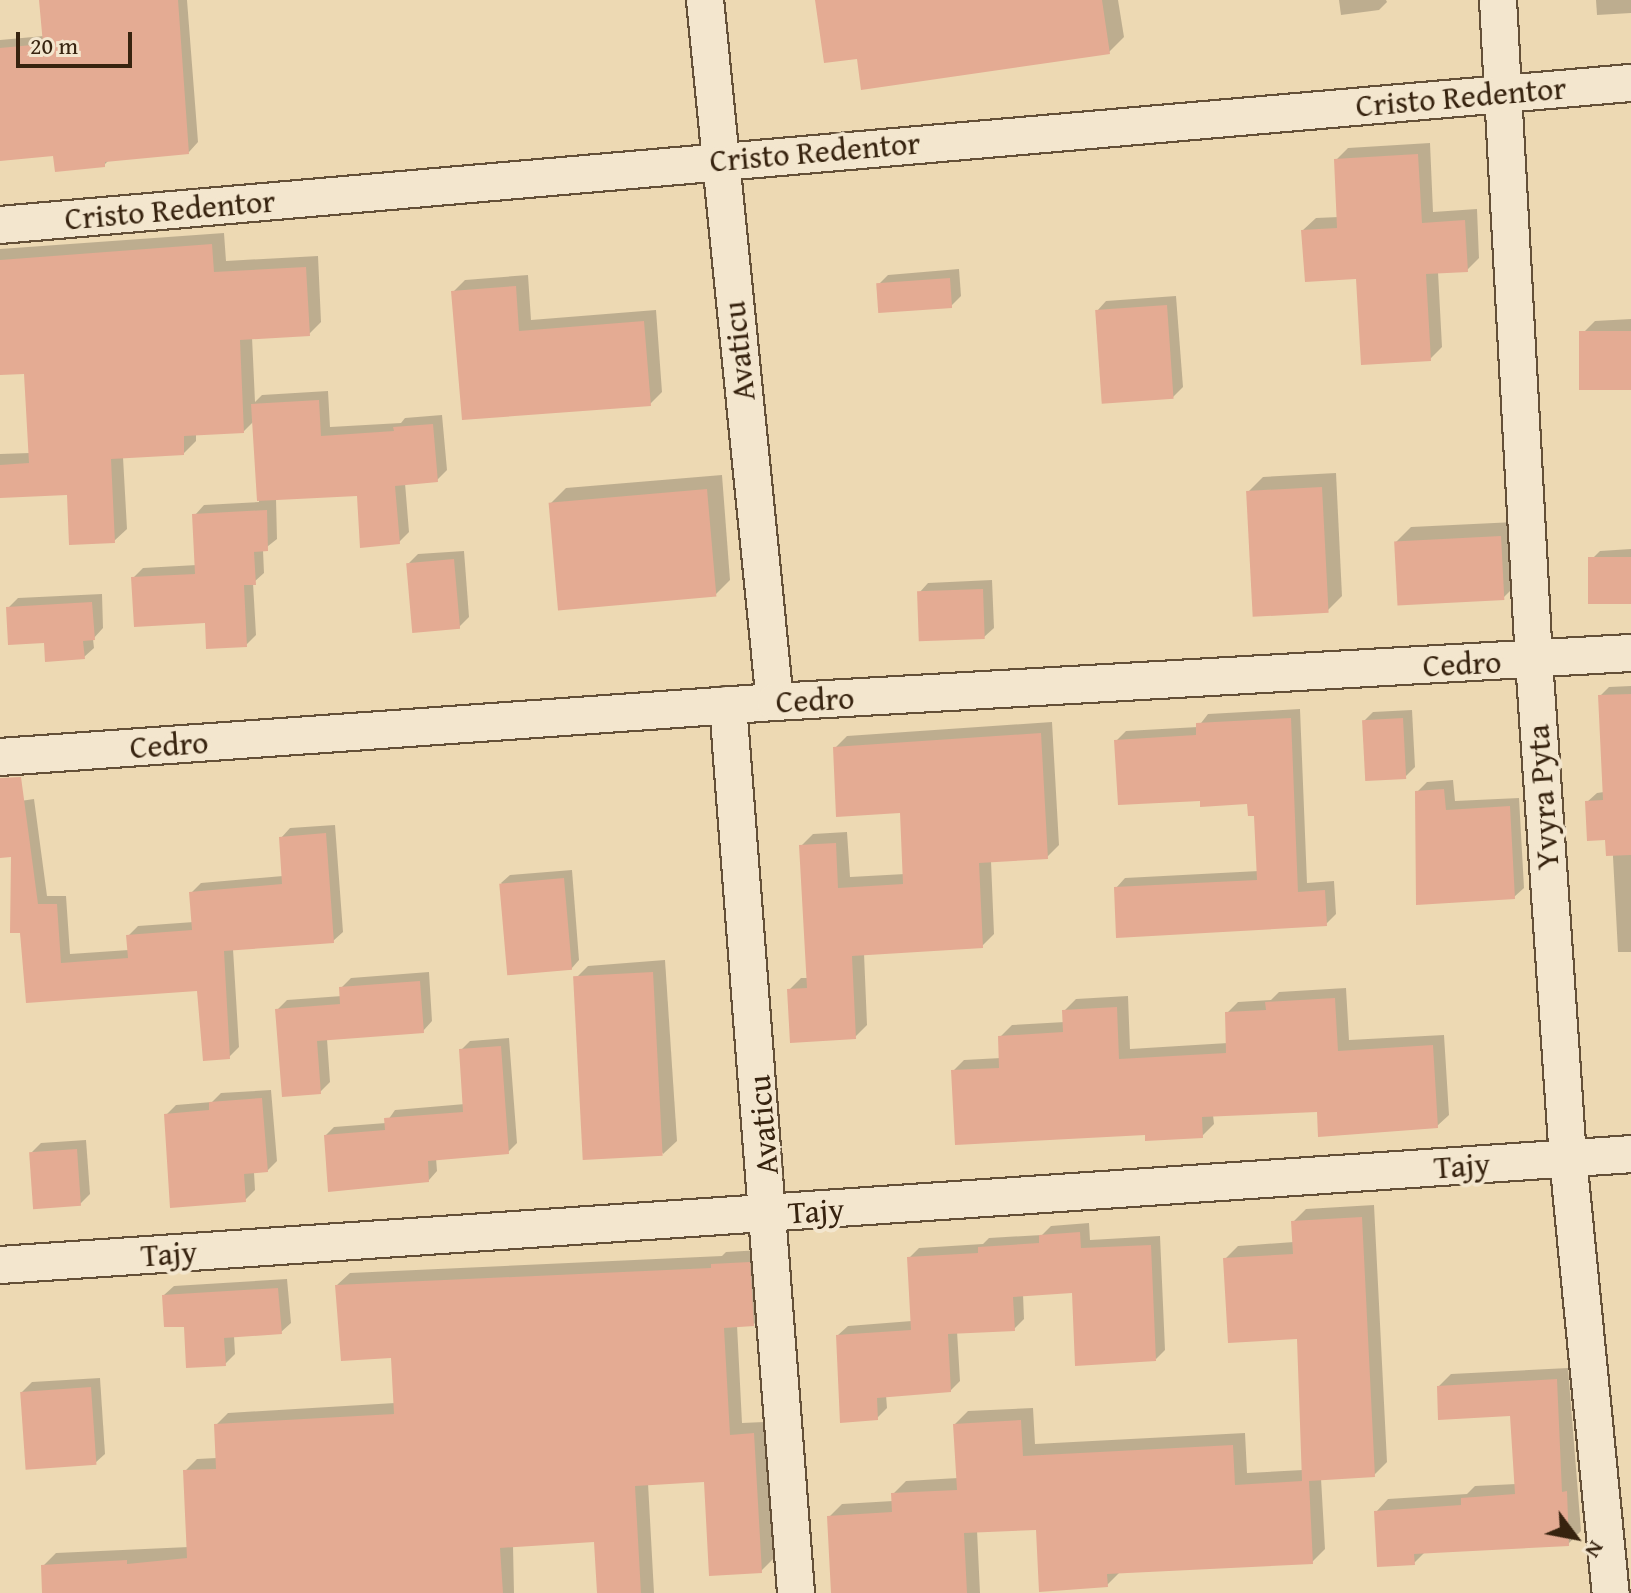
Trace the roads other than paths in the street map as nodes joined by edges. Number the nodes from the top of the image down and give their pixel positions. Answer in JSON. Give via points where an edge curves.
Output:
{"nodes":[{"id":1,"x":705,"y":0,"type":"edge"},
{"id":2,"x":1498,"y":0,"type":"edge"},
{"id":3,"x":1631,"y":83,"type":"edge"},
{"id":4,"x":1503,"y":94,"type":"junction"},
{"id":5,"x":719,"y":160,"type":"junction"},
{"id":6,"x":0,"y":225,"type":"edge"},
{"id":7,"x":1631,"y":653,"type":"edge"},
{"id":8,"x":1534,"y":660,"type":"junction"},
{"id":9,"x":775,"y":702,"type":"junction"},
{"id":10,"x":728,"y":705,"type":"junction"},
{"id":11,"x":0,"y":757,"type":"edge"},
{"id":12,"x":1631,"y":1154,"type":"edge"},
{"id":13,"x":1568,"y":1158,"type":"junction"},
{"id":14,"x":770,"y":1215,"type":"junction"},
{"id":15,"x":0,"y":1265,"type":"edge"},
{"id":16,"x":796,"y":1593,"type":"edge"},
{"id":17,"x":1611,"y":1593,"type":"edge"}],
"edges":[{"from":1,"to":5,"type":"street","name":"Avaticu"},
{"from":2,"to":4,"type":"street","name":"Yvyra Pyta"},
{"from":3,"to":4,"type":"street","name":"Cristo Redentor"},
{"from":4,"to":5,"type":"street","name":"Cristo Redentor"},
{"from":4,"to":8,"type":"street","name":"Yvyra Pyta"},
{"from":5,"to":6,"type":"street","name":"Cristo Redentor"},
{"from":5,"to":9,"type":"street","name":"Avaticu"},
{"from":7,"to":8,"type":"street","name":"Cedro"},
{"from":8,"to":9,"type":"street","name":"Cedro"},
{"from":8,"to":13,"type":"street","name":"Yvyra Pyta"},
{"from":9,"to":10,"type":"street","name":"Cedro"},
{"from":10,"to":11,"type":"street","name":"Cedro"},
{"from":10,"to":14,"type":"street","name":"Avaticu"},
{"from":12,"to":13,"type":"street","name":"Tajy"},
{"from":13,"to":14,"type":"street","name":"Tajy"},
{"from":13,"to":17,"type":"street","name":"Yvyra Pyta"},
{"from":14,"to":15,"type":"street","name":"Tajy"},
{"from":14,"to":16,"type":"street","name":"Avaticu"}]}
